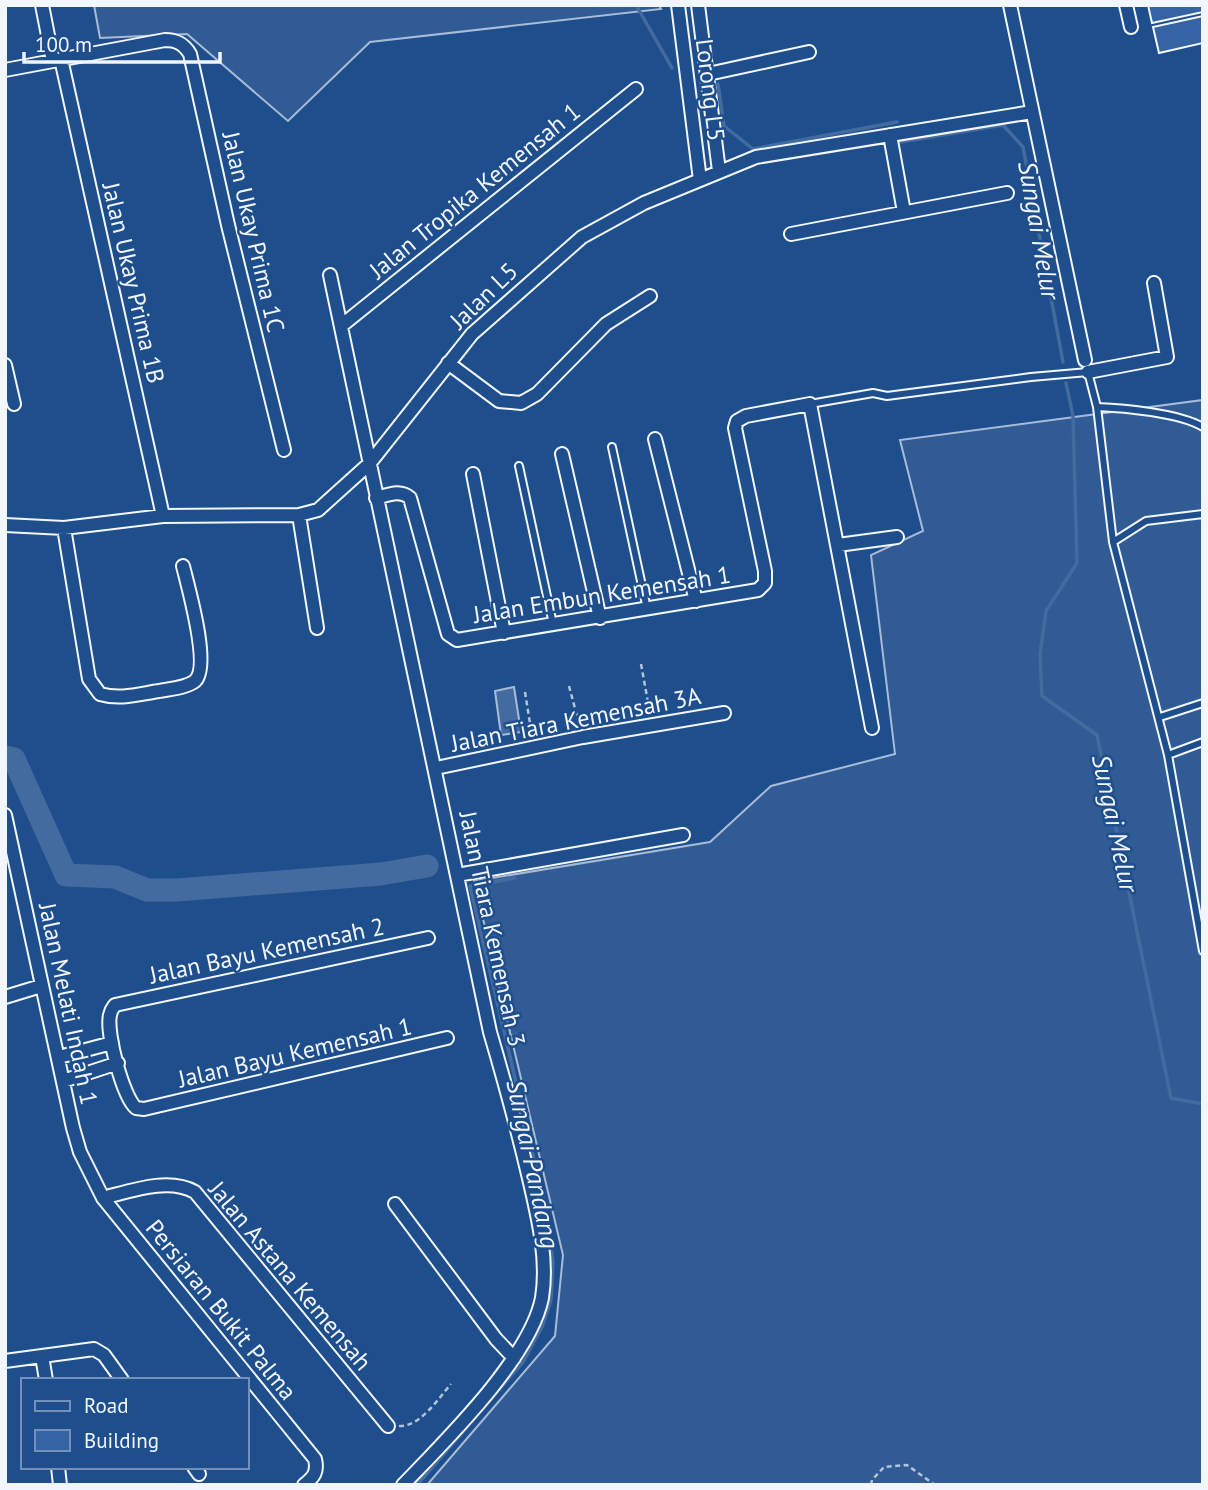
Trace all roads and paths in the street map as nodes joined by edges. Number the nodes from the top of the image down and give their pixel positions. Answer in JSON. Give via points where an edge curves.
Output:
{"nodes":[{"id":1,"x":42,"y":5,"type":"edge"},
{"id":2,"x":678,"y":5,"type":"edge"},
{"id":3,"x":698,"y":5,"type":"edge"},
{"id":4,"x":1010,"y":5,"type":"edge"},
{"id":5,"x":1126,"y":5,"type":"edge"},
{"id":6,"x":1131,"y":27,"type":"dead end"},
{"id":7,"x":809,"y":52,"type":"dead end"},
{"id":8,"x":57,"y":60,"type":"junction"},
{"id":9,"x":5,"y":70,"type":"edge"},
{"id":10,"x":708,"y":74,"type":"junction"},
{"id":11,"x":636,"y":89,"type":"dead end"},
{"id":12,"x":1032,"y":112,"type":"junction"},
{"id":13,"x":890,"y":135,"type":"junction"},
{"id":14,"x":719,"y":171,"type":"junction"},
{"id":15,"x":700,"y":180,"type":"junction"},
{"id":16,"x":1007,"y":193,"type":"dead end"},
{"id":17,"x":904,"y":212,"type":"junction"},
{"id":18,"x":791,"y":234,"type":"dead end"},
{"id":19,"x":330,"y":275,"type":"dead end"},
{"id":20,"x":1154,"y":283,"type":"dead end"},
{"id":21,"x":650,"y":296,"type":"dead end"},
{"id":22,"x":341,"y":326,"type":"junction"},
{"id":23,"x":448,"y":363,"type":"junction"},
{"id":24,"x":5,"y":365,"type":"edge"},
{"id":25,"x":1087,"y":366,"type":"junction"},
{"id":26,"x":14,"y":404,"type":"dead end"},
{"id":27,"x":810,"y":404,"type":"junction"},
{"id":28,"x":1097,"y":407,"type":"junction"},
{"id":29,"x":1203,"y":426,"type":"edge"},
{"id":30,"x":655,"y":439,"type":"dead end"},
{"id":31,"x":612,"y":447,"type":"dead end"},
{"id":32,"x":284,"y":450,"type":"dead end"},
{"id":33,"x":562,"y":454,"type":"dead end"},
{"id":34,"x":369,"y":464,"type":"junction"},
{"id":35,"x":519,"y":466,"type":"dead end"},
{"id":36,"x":473,"y":474,"type":"dead end"},
{"id":37,"x":376,"y":498,"type":"junction"},
{"id":38,"x":1203,"y":513,"type":"edge"},
{"id":39,"x":299,"y":515,"type":"junction"},
{"id":40,"x":163,"y":516,"type":"junction"},
{"id":41,"x":5,"y":525,"type":"edge"},
{"id":42,"x":64,"y":527,"type":"junction"},
{"id":43,"x":897,"y":537,"type":"dead end"},
{"id":44,"x":1113,"y":542,"type":"junction"},
{"id":45,"x":838,"y":545,"type":"junction"},
{"id":46,"x":184,"y":566,"type":"dead end"},
{"id":47,"x":695,"y":601,"type":"junction"},
{"id":48,"x":647,"y":609,"type":"junction"},
{"id":49,"x":600,"y":618,"type":"junction"},
{"id":50,"x":553,"y":624,"type":"junction"},
{"id":51,"x":317,"y":628,"type":"dead end"},
{"id":52,"x":504,"y":634,"type":"junction"},
{"id":53,"x":641,"y":664,"type":"dead end"},
{"id":54,"x":569,"y":686,"type":"dead end"},
{"id":55,"x":526,"y":692,"type":"dead end"},
{"id":56,"x":1203,"y":703,"type":"edge"},
{"id":57,"x":724,"y":713,"type":"dead end"},
{"id":58,"x":1160,"y":717,"type":"junction"},
{"id":59,"x":652,"y":726,"type":"junction"},
{"id":60,"x":872,"y":728,"type":"dead end"},
{"id":61,"x":583,"y":737,"type":"junction"},
{"id":62,"x":1203,"y":742,"type":"edge"},
{"id":63,"x":533,"y":746,"type":"junction"},
{"id":64,"x":1168,"y":755,"type":"junction"},
{"id":65,"x":436,"y":768,"type":"junction"},
{"id":66,"x":5,"y":815,"type":"edge"},
{"id":67,"x":683,"y":835,"type":"dead end"},
{"id":68,"x":457,"y":875,"type":"junction"},
{"id":69,"x":428,"y":938,"type":"dead end"},
{"id":70,"x":1203,"y":951,"type":"edge"},
{"id":71,"x":41,"y":986,"type":"junction"},
{"id":72,"x":5,"y":997,"type":"edge"},
{"id":73,"x":447,"y":1038,"type":"dead end"},
{"id":74,"x":112,"y":1043,"type":"junction"},
{"id":75,"x":58,"y":1057,"type":"junction"},
{"id":76,"x":118,"y":1063,"type":"junction"},
{"id":77,"x":63,"y":1081,"type":"junction"},
{"id":78,"x":103,"y":1198,"type":"junction"},
{"id":79,"x":395,"y":1204,"type":"dead end"},
{"id":80,"x":42,"y":1356,"type":"junction"},
{"id":81,"x":514,"y":1358,"type":"junction"},
{"id":82,"x":5,"y":1361,"type":"edge"},
{"id":83,"x":46,"y":1378,"type":"edge"},
{"id":84,"x":121,"y":1378,"type":"edge"},
{"id":85,"x":452,"y":1384,"type":"dead end"},
{"id":86,"x":388,"y":1426,"type":"joint"},
{"id":87,"x":304,"y":1485,"type":"edge"},
{"id":88,"x":403,"y":1485,"type":"edge"},
{"id":89,"x":871,"y":1485,"type":"edge"},
{"id":90,"x":934,"y":1485,"type":"edge"}],
"edges":[{"from":1,"to":8,"type":"street","name":"Jalan Ukay Prima 1B"},
{"from":2,"to":15,"type":"street","name":"Lorong L5"},
{"from":3,"to":10,"type":"street","name":"Lorong L5"},
{"from":4,"to":12,"type":"street"},
{"from":5,"to":6,"type":"street"},
{"from":7,"to":10,"type":"street","name":"Lorong L5"},
{"from":8,"to":9,"type":"street"},
{"from":8,"to":32,"type":"street","name":"Jalan Ukay Prima 1C","via":[[165,40],[186,47]]},
{"from":8,"to":40,"type":"street","name":"Jalan Ukay Prima 1B"},
{"from":10,"to":14,"type":"street","name":"Lorong L5"},
{"from":11,"to":22,"type":"street","name":"Jalan Tropika Kemensah 1"},
{"from":12,"to":13,"type":"street","name":"Jalan L5"},
{"from":12,"to":25,"type":"street"},
{"from":13,"to":14,"type":"street","name":"Jalan L5","via":[[756,157]]},
{"from":13,"to":17,"type":"street"},
{"from":14,"to":15,"type":"street","name":"Jalan L5"},
{"from":15,"to":23,"type":"street","name":"Jalan L5","via":[[644,202],[582,237],[472,334]]},
{"from":16,"to":17,"type":"street"},
{"from":17,"to":18,"type":"street"},
{"from":19,"to":22,"type":"street","name":"Jalan Tiara Kemensah 3"},
{"from":20,"to":25,"type":"street","via":[[1167,357]]},
{"from":21,"to":23,"type":"street","via":[[606,324],[528,401],[499,401]]},
{"from":22,"to":34,"type":"street","name":"Jalan Tiara Kemensah 3"},
{"from":23,"to":34,"type":"street","name":"Jalan L5"},
{"from":24,"to":26,"type":"street"},
{"from":25,"to":27,"type":"lane"},
{"from":25,"to":28,"type":"lane"},
{"from":27,"to":45,"type":"street"},
{"from":27,"to":47,"type":"street","name":"Jalan Embun Kemensah 1","via":[[737,421],[765,583],[758,590]]},
{"from":28,"to":29,"type":"lane"},
{"from":28,"to":44,"type":"lane"},
{"from":30,"to":47,"type":"street"},
{"from":31,"to":48,"type":"lane"},
{"from":33,"to":49,"type":"street"},
{"from":34,"to":37,"type":"street","name":"Jalan Tiara Kemensah 3"},
{"from":34,"to":39,"type":"street","name":"Jalan L5","via":[[318,510]]},
{"from":35,"to":50,"type":"lane"},
{"from":36,"to":52,"type":"street"},
{"from":37,"to":52,"type":"street","name":"Jalan Embun Kemensah 1","via":[[397,493],[410,498],[448,634],[457,640]]},
{"from":37,"to":65,"type":"street","name":"Jalan Tiara Kemensah 3"},
{"from":38,"to":44,"type":"lane","via":[[1146,521]]},
{"from":39,"to":40,"type":"street","name":"Jalan L5"},
{"from":39,"to":51,"type":"street"},
{"from":40,"to":42,"type":"street","name":"Jalan L5"},
{"from":41,"to":42,"type":"street","name":"Jalan L5"},
{"from":42,"to":46,"type":"street","via":[[89,679],[100,694],[118,698],[177,688],[193,683],[199,675],[202,658]]},
{"from":43,"to":45,"type":"street"},
{"from":44,"to":58,"type":"lane"},
{"from":45,"to":60,"type":"street"},
{"from":47,"to":48,"type":"street","name":"Jalan Embun Kemensah 1"},
{"from":48,"to":49,"type":"street","name":"Jalan Embun Kemensah 1"},
{"from":49,"to":50,"type":"street","name":"Jalan Embun Kemensah 1"},
{"from":50,"to":52,"type":"street","name":"Jalan Embun Kemensah 1"},
{"from":53,"to":59,"type":"path"},
{"from":54,"to":61,"type":"path"},
{"from":55,"to":63,"type":"path"},
{"from":56,"to":58,"type":"lane"},
{"from":57,"to":59,"type":"street","name":"Jalan Tiara Kemensah 3A"},
{"from":58,"to":64,"type":"lane"},
{"from":59,"to":61,"type":"street","name":"Jalan Tiara Kemensah 3A"},
{"from":61,"to":63,"type":"street","name":"Jalan Tiara Kemensah 3A"},
{"from":62,"to":64,"type":"lane"},
{"from":63,"to":65,"type":"street","name":"Jalan Tiara Kemensah 3A"},
{"from":64,"to":70,"type":"lane"},
{"from":65,"to":68,"type":"street","name":"Jalan Tiara Kemensah 3"},
{"from":66,"to":71,"type":"street","name":"Jalan Melati Indah 1"},
{"from":67,"to":68,"type":"street"},
{"from":68,"to":81,"type":"street","name":"Jalan Tiara Kemensah 3","via":[[490,1032],[540,1227],[544,1262],[541,1298]]},
{"from":69,"to":74,"type":"street","name":"Jalan Bayu Kemensah 2","via":[[115,1005],[110,1016]]},
{"from":71,"to":72,"type":"street"},
{"from":71,"to":75,"type":"street","name":"Jalan Melati Indah 1"},
{"from":73,"to":76,"type":"street","name":"Jalan Bayu Kemensah 1","via":[[152,1108],[131,1104]]},
{"from":74,"to":75,"type":"street"},
{"from":74,"to":76,"type":"street"},
{"from":75,"to":77,"type":"street","name":"Jalan Melati Indah 1"},
{"from":76,"to":77,"type":"street"},
{"from":77,"to":78,"type":"street","name":"Jalan Melati Indah 1","via":[[80,1152]]},
{"from":78,"to":86,"type":"street","name":"Jalan Astana Kemensah","via":[[161,1187],[195,1192]]},
{"from":78,"to":87,"type":"street","name":"Persiaran Bukit Palma","via":[[306,1447],[317,1467]]},
{"from":79,"to":81,"type":"street"},
{"from":80,"to":82,"type":"street"},
{"from":80,"to":83,"type":"street"},
{"from":80,"to":84,"type":"street","via":[[94,1349]]},
{"from":81,"to":88,"type":"street","name":"Jalan Tiara Kemensah 3"},
{"from":85,"to":86,"type":"path","via":[[418,1420],[404,1427]]},
{"from":89,"to":90,"type":"path","via":[[884,1467],[907,1465]]}]}
